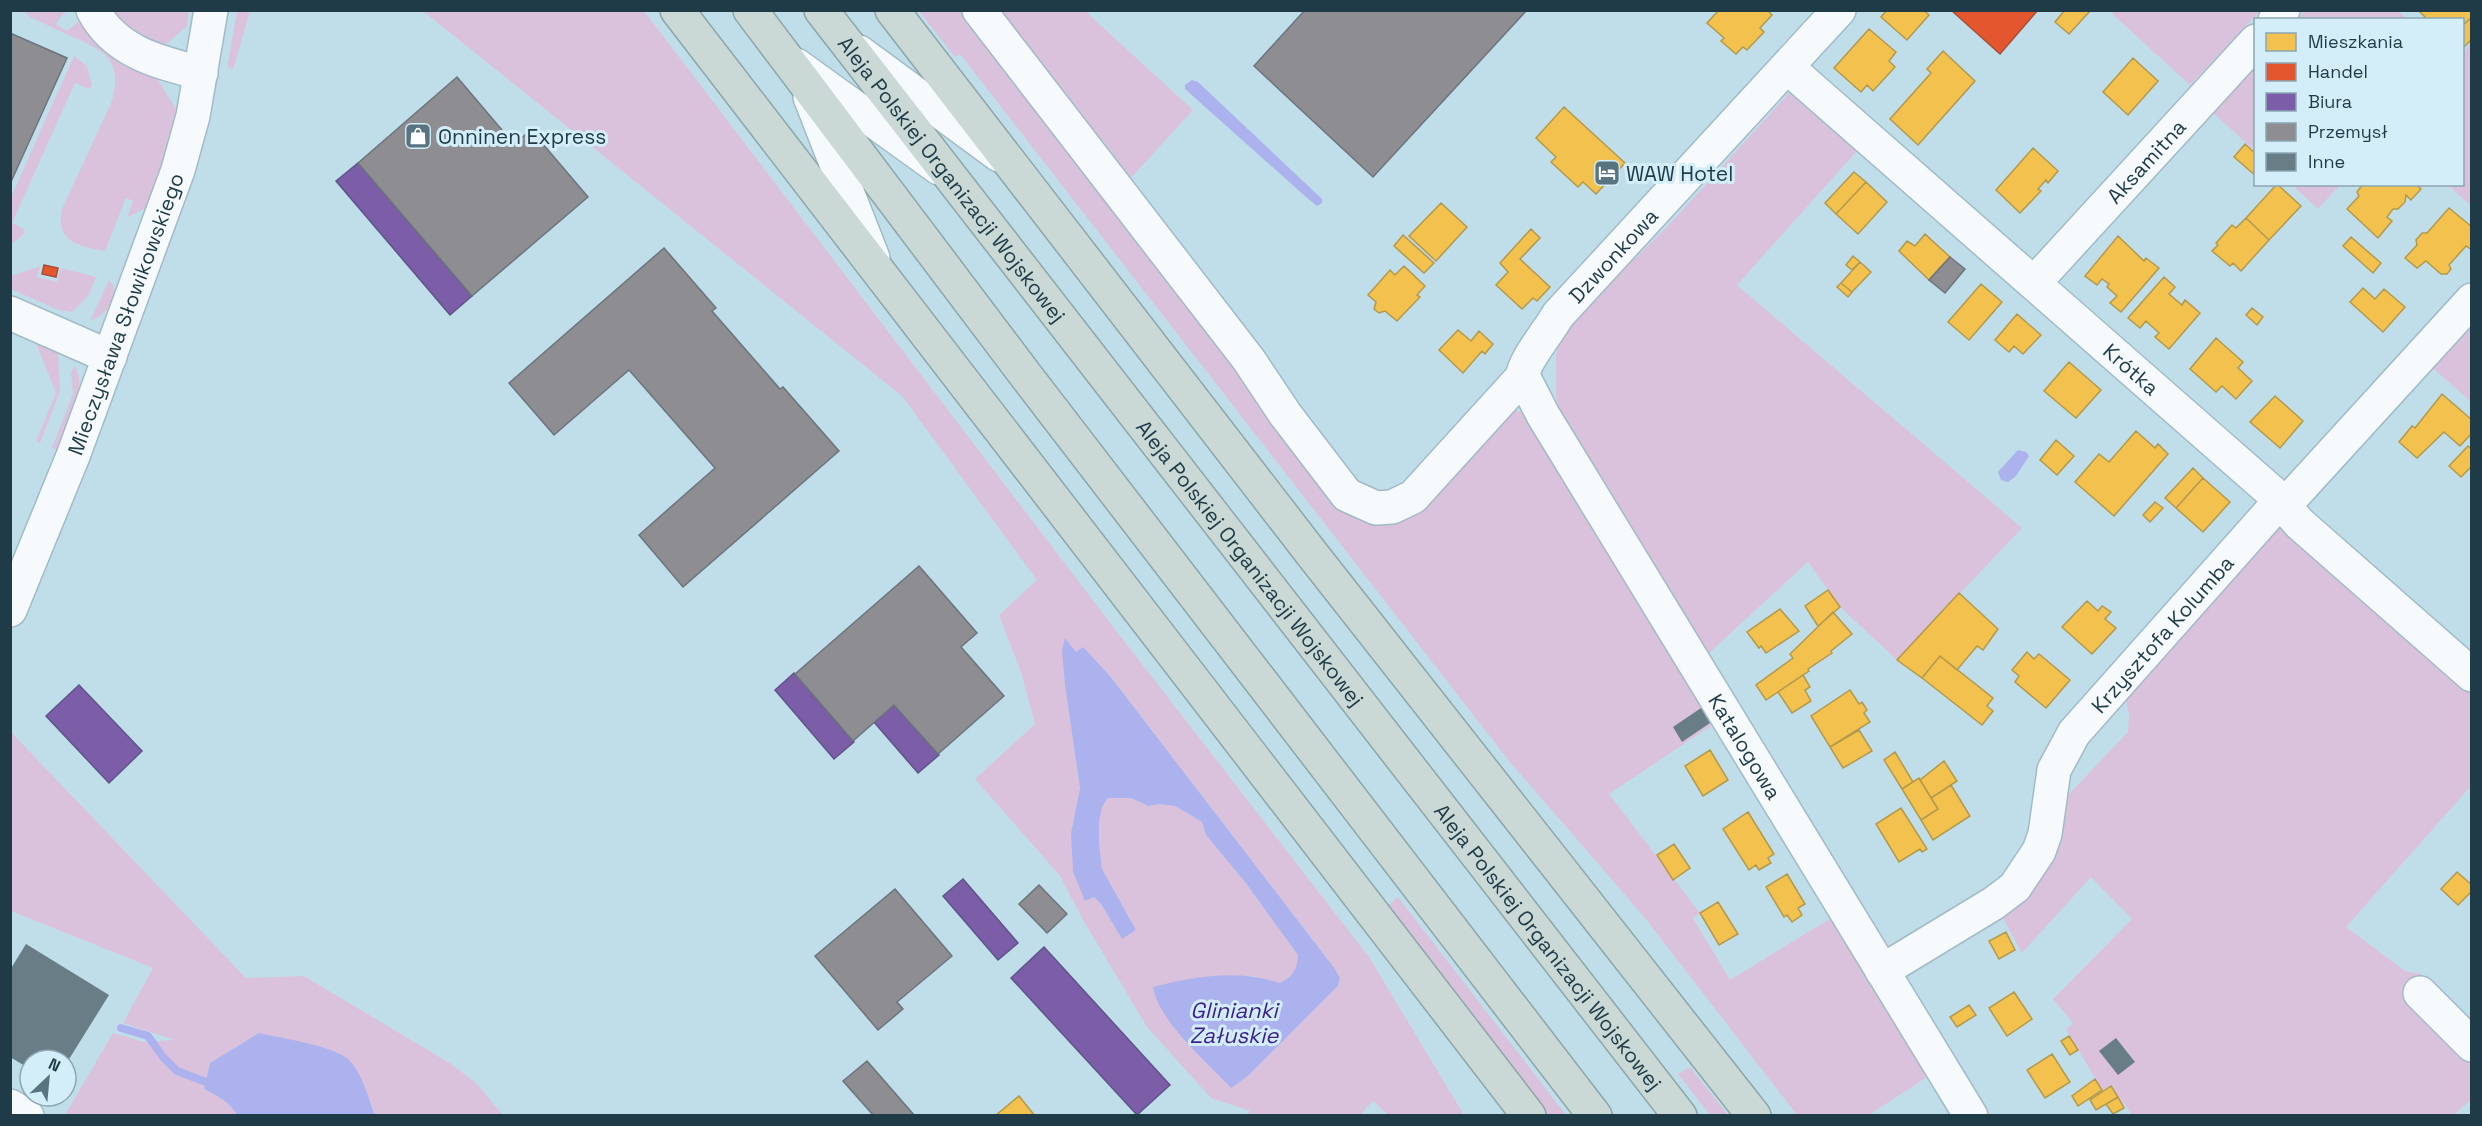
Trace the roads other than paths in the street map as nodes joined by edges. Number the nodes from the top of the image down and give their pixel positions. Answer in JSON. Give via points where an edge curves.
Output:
{"nodes":[{"id":1,"x":93,"y":10,"type":"edge"},
{"id":2,"x":211,"y":10,"type":"edge"},
{"id":3,"x":676,"y":10,"type":"edge"},
{"id":4,"x":750,"y":10,"type":"edge"},
{"id":5,"x":891,"y":10,"type":"edge"},
{"id":6,"x":979,"y":10,"type":"edge"},
{"id":7,"x":1839,"y":10,"type":"edge"},
{"id":8,"x":834,"y":27,"type":"edge"},
{"id":9,"x":2254,"y":43,"type":"edge"},
{"id":10,"x":1787,"y":67,"type":"junction"},
{"id":11,"x":796,"y":70,"type":"junction"},
{"id":12,"x":201,"y":73,"type":"junction"},
{"id":13,"x":927,"y":103,"type":"junction"},
{"id":14,"x":757,"y":115,"type":"junction"},
{"id":15,"x":868,"y":117,"type":"junction"},
{"id":16,"x":1010,"y":163,"type":"junction"},
{"id":17,"x":842,"y":177,"type":"junction"},
{"id":18,"x":958,"y":187,"type":"junction"},
{"id":19,"x":901,"y":208,"type":"junction"},
{"id":20,"x":921,"y":236,"type":"junction"},
{"id":21,"x":880,"y":275,"type":"junction"},
{"id":22,"x":2035,"y":282,"type":"junction"},
{"id":23,"x":2472,"y":300,"type":"edge"},
{"id":24,"x":10,"y":313,"type":"edge"},
{"id":25,"x":110,"y":357,"type":"junction"},
{"id":26,"x":1523,"y":376,"type":"junction"},
{"id":27,"x":2281,"y":500,"type":"junction"},
{"id":28,"x":10,"y":610,"type":"edge"},
{"id":29,"x":2472,"y":675,"type":"edge"},
{"id":30,"x":1882,"y":971,"type":"junction"},
{"id":31,"x":2420,"y":993,"type":"dead end"},
{"id":32,"x":2472,"y":1045,"type":"edge"},
{"id":33,"x":10,"y":1106,"type":"edge"},
{"id":34,"x":27,"y":1116,"type":"edge"},
{"id":35,"x":1529,"y":1116,"type":"edge"},
{"id":36,"x":1595,"y":1116,"type":"edge"},
{"id":37,"x":1680,"y":1116,"type":"edge"},
{"id":38,"x":1754,"y":1116,"type":"edge"},
{"id":39,"x":1971,"y":1116,"type":"edge"}],
"edges":[{"from":1,"to":12,"type":"street","via":[[120,44],[151,59]]},
{"from":2,"to":12,"type":"street","name":"Mieczysława Słowikowskiego"},
{"from":3,"to":14,"type":"highway"},
{"from":4,"to":11,"type":"highway"},
{"from":5,"to":13,"type":"street"},
{"from":5,"to":16,"type":"highway"},
{"from":6,"to":26,"type":"street","name":"Dzwonkowa","via":[[1250,360],[1285,414],[1347,495],[1376,508],[1392,507],[1413,497]]},
{"from":7,"to":10,"type":"street","name":"Dzwonkowa"},
{"from":8,"to":13,"type":"street"},
{"from":8,"to":15,"type":"street"},
{"from":8,"to":18,"type":"highway","name":"Aleja Polskiej Organizacji Wojskowej"},
{"from":9,"to":22,"type":"street","name":"Aksamitna"},
{"from":10,"to":22,"type":"street","name":"Krótka"},
{"from":10,"to":26,"type":"street","name":"Dzwonkowa","via":[[1558,315],[1524,367]]},
{"from":11,"to":15,"type":"street"},
{"from":11,"to":17,"type":"street"},
{"from":11,"to":19,"type":"highway"},
{"from":12,"to":25,"type":"street","name":"Mieczysława Słowikowskiego","via":[[181,161]]},
{"from":13,"to":16,"type":"street"},
{"from":13,"to":18,"type":"street"},
{"from":14,"to":17,"type":"street"},
{"from":14,"to":21,"type":"highway"},
{"from":15,"to":18,"type":"street"},
{"from":15,"to":19,"type":"street"},
{"from":16,"to":38,"type":"highway","via":[[1326,573]]},
{"from":17,"to":20,"type":"street"},
{"from":17,"to":21,"type":"street"},
{"from":18,"to":37,"type":"highway","name":"Aleja Polskiej Organizacji Wojskowej"},
{"from":19,"to":20,"type":"highway"},
{"from":20,"to":36,"type":"highway"},
{"from":21,"to":35,"type":"highway"},
{"from":22,"to":27,"type":"street","name":"Krótka"},
{"from":23,"to":27,"type":"street","name":"Krzysztofa Kolumba","via":[[2294,495]]},
{"from":24,"to":25,"type":"street"},
{"from":25,"to":28,"type":"street","name":"Mieczysława Słowikowskiego"},
{"from":26,"to":30,"type":"street","name":"Katalogowa"},
{"from":27,"to":29,"type":"street","name":"Krótka","via":[[2299,523]]},
{"from":27,"to":30,"type":"street","name":"Krzysztofa Kolumba","via":[[2074,733],[2054,770],[2039,852],[2015,887]]},
{"from":30,"to":39,"type":"street","name":"Katalogowa"},
{"from":31,"to":32,"type":"street"},
{"from":33,"to":34,"type":"street"}]}
